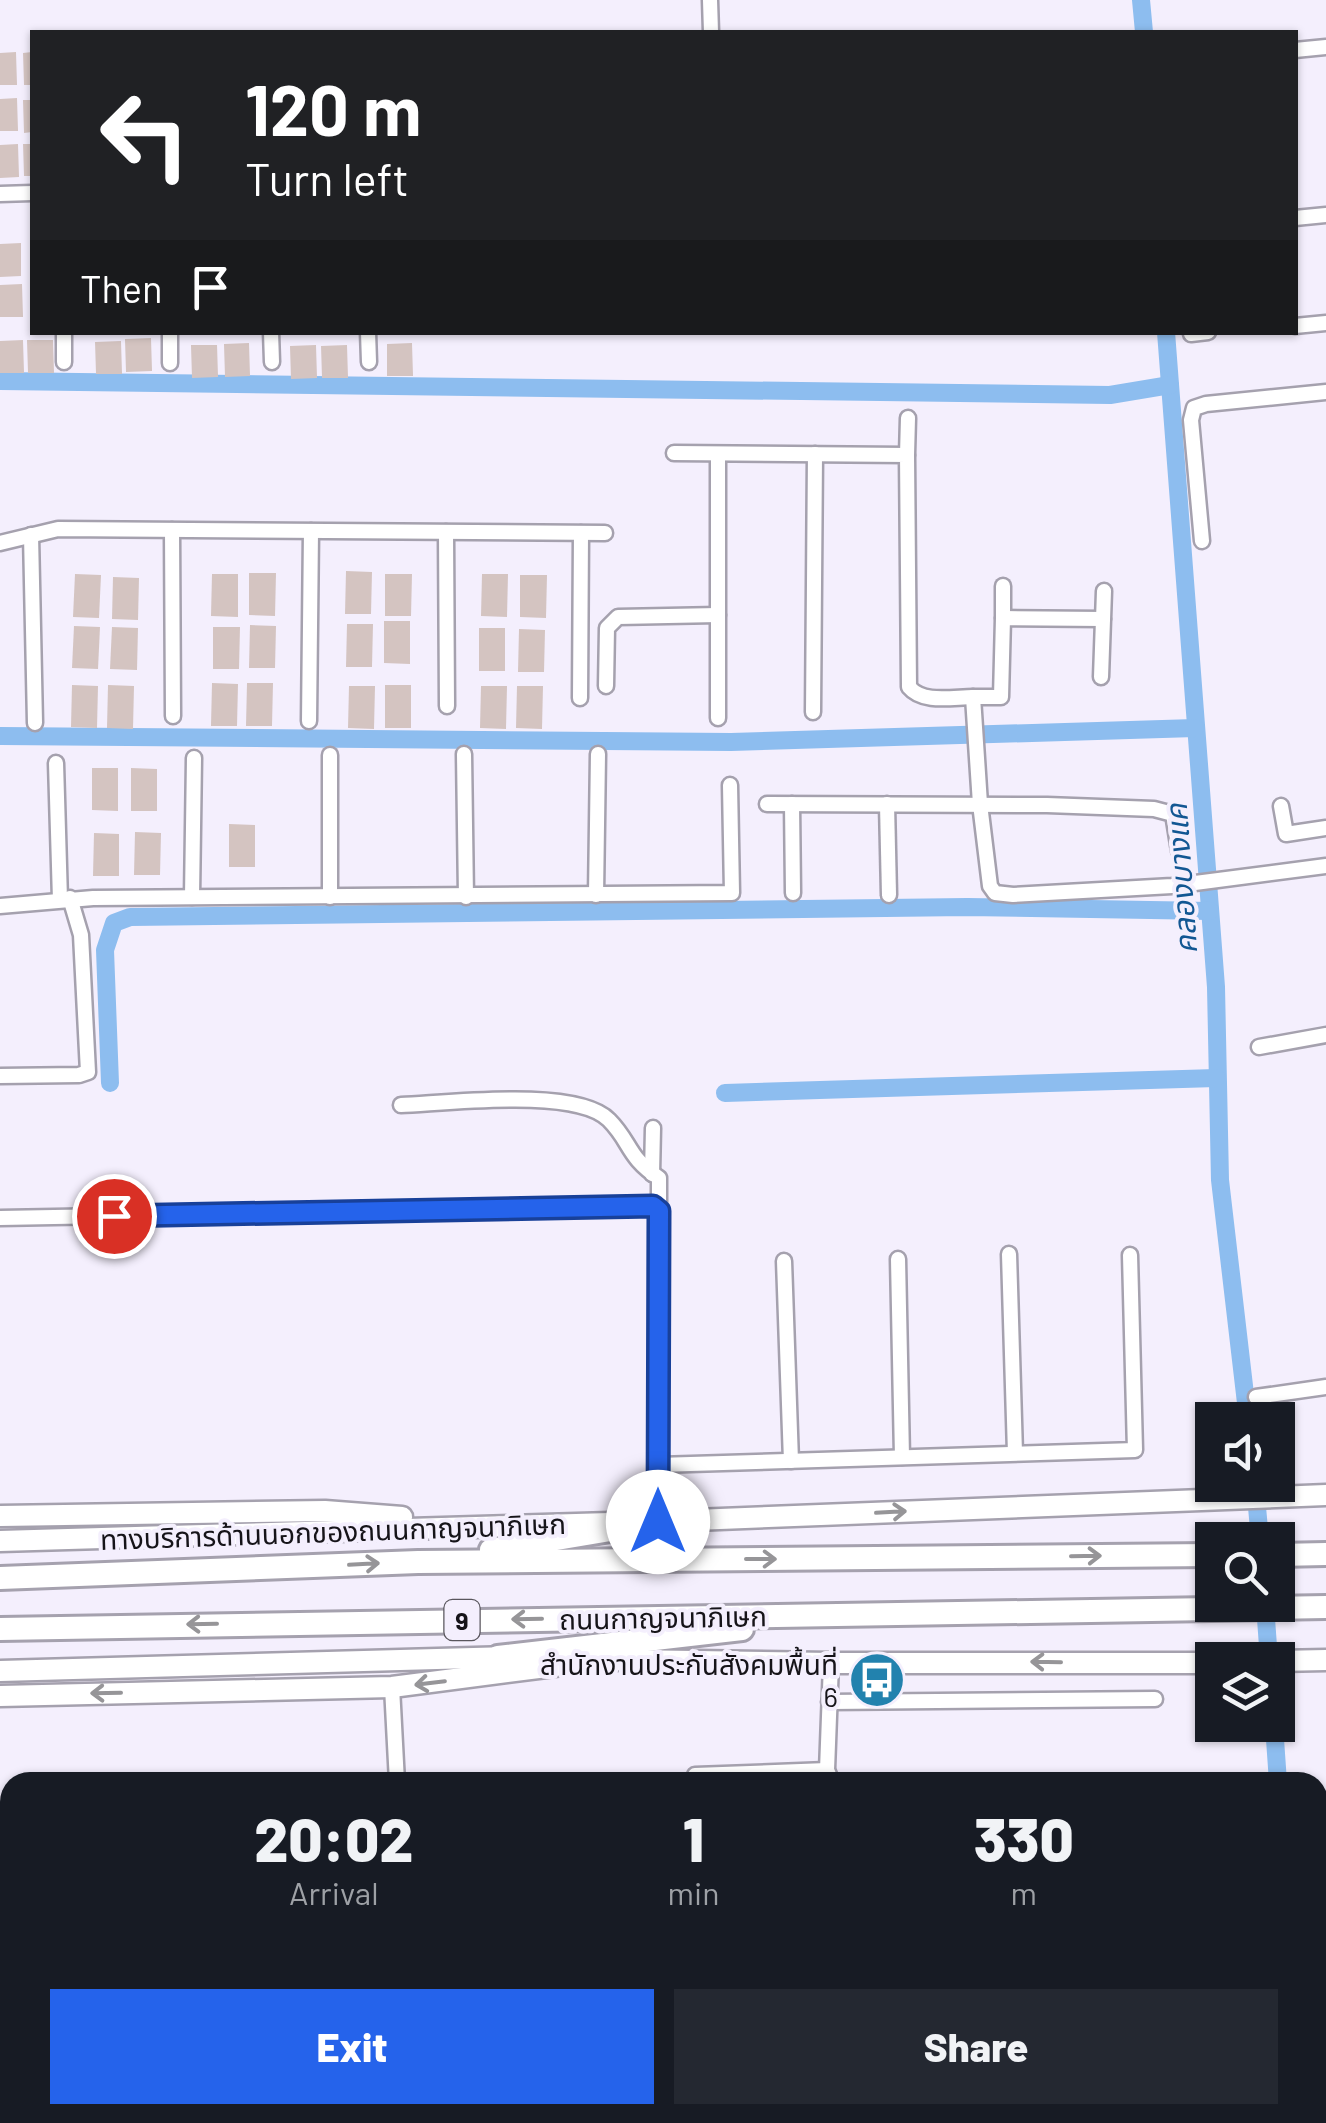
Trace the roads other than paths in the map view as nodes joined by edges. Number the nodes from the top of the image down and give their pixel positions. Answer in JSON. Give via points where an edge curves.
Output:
{"nodes":[{"id":1,"x":710,"y":0,"type":"edge"},
{"id":2,"x":712,"y":30,"type":"edge"},
{"id":3,"x":1326,"y":47,"type":"edge"},
{"id":4,"x":1298,"y":50,"type":"edge"},
{"id":5,"x":30,"y":193,"type":"edge"},
{"id":6,"x":0,"y":194,"type":"edge"},
{"id":7,"x":1326,"y":215,"type":"edge"},
{"id":8,"x":1298,"y":218,"type":"edge"},
{"id":9,"x":1326,"y":323,"type":"edge"},
{"id":10,"x":1298,"y":326,"type":"edge"},
{"id":11,"x":64,"y":335,"type":"edge"},
{"id":12,"x":170,"y":335,"type":"edge"},
{"id":13,"x":271,"y":335,"type":"edge"},
{"id":14,"x":368,"y":335,"type":"edge"},
{"id":15,"x":64,"y":362,"type":"dead end"},
{"id":16,"x":272,"y":362,"type":"dead end"},
{"id":17,"x":368,"y":362,"type":"dead end"},
{"id":18,"x":170,"y":363,"type":"dead end"},
{"id":19,"x":1326,"y":392,"type":"edge"},
{"id":20,"x":908,"y":418,"type":"dead end"},
{"id":21,"x":674,"y":454,"type":"dead end"},
{"id":22,"x":718,"y":454,"type":"junction"},
{"id":23,"x":815,"y":454,"type":"junction"},
{"id":24,"x":907,"y":455,"type":"junction"},
{"id":25,"x":172,"y":530,"type":"junction"},
{"id":26,"x":310,"y":531,"type":"junction"},
{"id":27,"x":446,"y":532,"type":"junction"},
{"id":28,"x":581,"y":533,"type":"junction"},
{"id":29,"x":604,"y":533,"type":"dead end"},
{"id":30,"x":31,"y":536,"type":"junction"},
{"id":31,"x":1202,"y":542,"type":"dead end"},
{"id":32,"x":0,"y":543,"type":"edge"},
{"id":33,"x":1003,"y":586,"type":"dead end"},
{"id":34,"x":1104,"y":592,"type":"dead end"},
{"id":35,"x":718,"y":615,"type":"junction"},
{"id":36,"x":1002,"y":618,"type":"junction"},
{"id":37,"x":1103,"y":619,"type":"junction"},
{"id":38,"x":1101,"y":677,"type":"dead end"},
{"id":39,"x":606,"y":686,"type":"dead end"},
{"id":40,"x":580,"y":698,"type":"dead end"},
{"id":41,"x":974,"y":704,"type":"junction"},
{"id":42,"x":446,"y":706,"type":"dead end"},
{"id":43,"x":812,"y":712,"type":"dead end"},
{"id":44,"x":173,"y":716,"type":"dead end"},
{"id":45,"x":718,"y":718,"type":"dead end"},
{"id":46,"x":309,"y":721,"type":"dead end"},
{"id":47,"x":35,"y":722,"type":"dead end"},
{"id":48,"x":464,"y":754,"type":"dead end"},
{"id":49,"x":598,"y":754,"type":"dead end"},
{"id":50,"x":330,"y":755,"type":"dead end"},
{"id":51,"x":194,"y":758,"type":"dead end"},
{"id":52,"x":56,"y":762,"type":"dead end"},
{"id":53,"x":730,"y":785,"type":"dead end"},
{"id":54,"x":766,"y":804,"type":"dead end"},
{"id":55,"x":792,"y":804,"type":"junction"},
{"id":56,"x":886,"y":804,"type":"junction"},
{"id":57,"x":980,"y":804,"type":"junction"},
{"id":58,"x":1282,"y":806,"type":"dead end"},
{"id":59,"x":1326,"y":828,"type":"edge"},
{"id":60,"x":1179,"y":851,"type":"dead end"},
{"id":61,"x":1326,"y":866,"type":"edge"},
{"id":62,"x":793,"y":892,"type":"dead end"},
{"id":63,"x":596,"y":895,"type":"junction"},
{"id":64,"x":889,"y":895,"type":"dead end"},
{"id":65,"x":192,"y":897,"type":"junction"},
{"id":66,"x":330,"y":897,"type":"junction"},
{"id":67,"x":466,"y":897,"type":"junction"},
{"id":68,"x":65,"y":899,"type":"junction"},
{"id":69,"x":0,"y":906,"type":"edge"},
{"id":70,"x":1326,"y":1035,"type":"edge"},
{"id":71,"x":1260,"y":1047,"type":"dead end"},
{"id":72,"x":0,"y":1076,"type":"edge"},
{"id":73,"x":401,"y":1105,"type":"dead end"},
{"id":74,"x":652,"y":1128,"type":"dead end"},
{"id":75,"x":652,"y":1174,"type":"junction"},
{"id":76,"x":659,"y":1211,"type":"junction"},
{"id":77,"x":0,"y":1218,"type":"edge"},
{"id":78,"x":1009,"y":1254,"type":"dead end"},
{"id":79,"x":1130,"y":1254,"type":"dead end"},
{"id":80,"x":898,"y":1259,"type":"dead end"},
{"id":81,"x":784,"y":1260,"type":"dead end"},
{"id":82,"x":1326,"y":1388,"type":"edge"},
{"id":83,"x":1256,"y":1397,"type":"dead end"},
{"id":84,"x":1015,"y":1453,"type":"junction"},
{"id":85,"x":902,"y":1457,"type":"junction"},
{"id":86,"x":792,"y":1461,"type":"junction"},
{"id":87,"x":658,"y":1466,"type":"junction"},
{"id":88,"x":1326,"y":1495,"type":"edge"},
{"id":89,"x":0,"y":1516,"type":"edge"},
{"id":90,"x":658,"y":1522,"type":"junction"},
{"id":91,"x":513,"y":1524,"type":"junction"},
{"id":92,"x":0,"y":1541,"type":"edge"},
{"id":93,"x":1295,"y":1554,"type":"edge"},
{"id":94,"x":1326,"y":1554,"type":"edge"},
{"id":95,"x":1195,"y":1555,"type":"edge"},
{"id":96,"x":418,"y":1562,"type":"junction"},
{"id":97,"x":0,"y":1578,"type":"edge"},
{"id":98,"x":1326,"y":1607,"type":"edge"},
{"id":99,"x":870,"y":1614,"type":"junction"},
{"id":100,"x":0,"y":1629,"type":"edge"},
{"id":101,"x":498,"y":1657,"type":"junction"},
{"id":102,"x":596,"y":1660,"type":"junction"},
{"id":103,"x":1326,"y":1660,"type":"edge"},
{"id":104,"x":1295,"y":1661,"type":"edge"},
{"id":105,"x":831,"y":1663,"type":"junction"},
{"id":106,"x":1195,"y":1664,"type":"edge"},
{"id":107,"x":0,"y":1671,"type":"edge"},
{"id":108,"x":392,"y":1687,"type":"junction"},
{"id":109,"x":0,"y":1696,"type":"edge"},
{"id":110,"x":1155,"y":1699,"type":"dead end"},
{"id":111,"x":829,"y":1702,"type":"junction"},
{"id":112,"x":396,"y":1772,"type":"edge"},
{"id":113,"x":829,"y":1772,"type":"edge"}],
"edges":[{"from":1,"to":2,"type":"street"},
{"from":3,"to":4,"type":"street"},
{"from":5,"to":6,"type":"street"},
{"from":7,"to":8,"type":"street"},
{"from":9,"to":10,"type":"street"},
{"from":11,"to":15,"type":"street"},
{"from":12,"to":18,"type":"street"},
{"from":13,"to":16,"type":"street"},
{"from":14,"to":17,"type":"street"},
{"from":19,"to":31,"type":"street","via":[[1194,408]]},
{"from":20,"to":24,"type":"street"},
{"from":21,"to":22,"type":"street"},
{"from":22,"to":23,"type":"street"},
{"from":22,"to":35,"type":"street"},
{"from":23,"to":24,"type":"street"},
{"from":23,"to":43,"type":"street"},
{"from":24,"to":41,"type":"street","via":[[909,686],[926,698]]},
{"from":25,"to":26,"type":"street"},
{"from":25,"to":30,"type":"street","via":[[58,529]]},
{"from":25,"to":44,"type":"street"},
{"from":26,"to":27,"type":"street"},
{"from":26,"to":46,"type":"street"},
{"from":27,"to":28,"type":"street"},
{"from":27,"to":42,"type":"street"},
{"from":28,"to":29,"type":"street"},
{"from":28,"to":40,"type":"street"},
{"from":30,"to":32,"type":"street"},
{"from":30,"to":47,"type":"street"},
{"from":33,"to":36,"type":"street"},
{"from":34,"to":37,"type":"street"},
{"from":35,"to":39,"type":"street","via":[[612,620]]},
{"from":35,"to":45,"type":"street"},
{"from":36,"to":37,"type":"street"},
{"from":36,"to":41,"type":"street","via":[[1002,696]]},
{"from":37,"to":38,"type":"street"},
{"from":41,"to":57,"type":"street"},
{"from":48,"to":67,"type":"street"},
{"from":49,"to":63,"type":"street"},
{"from":50,"to":66,"type":"street"},
{"from":51,"to":65,"type":"street"},
{"from":52,"to":68,"type":"street"},
{"from":53,"to":63,"type":"street","via":[[732,893]]},
{"from":54,"to":55,"type":"street"},
{"from":55,"to":56,"type":"street"},
{"from":55,"to":62,"type":"street"},
{"from":56,"to":57,"type":"street"},
{"from":56,"to":64,"type":"street"},
{"from":57,"to":60,"type":"street","via":[[1165,810],[1177,825]]},
{"from":57,"to":61,"type":"street","via":[[990,886],[1013,896],[1172,886]]},
{"from":58,"to":59,"type":"street","via":[[1286,834]]},
{"from":63,"to":67,"type":"street"},
{"from":65,"to":66,"type":"street"},
{"from":65,"to":68,"type":"street"},
{"from":66,"to":67,"type":"street"},
{"from":68,"to":69,"type":"street"},
{"from":68,"to":72,"type":"street","via":[[82,935],[88,1072]]},
{"from":70,"to":71,"type":"street"},
{"from":73,"to":75,"type":"street","via":[[559,1100],[590,1107],[609,1120],[636,1162]]},
{"from":74,"to":75,"type":"street"},
{"from":75,"to":76,"type":"street","via":[[660,1182]]},
{"from":76,"to":77,"type":"street","via":[[648,1204]]},
{"from":76,"to":87,"type":"street"},
{"from":78,"to":84,"type":"street"},
{"from":79,"to":84,"type":"street","via":[[1135,1450]]},
{"from":80,"to":85,"type":"street"},
{"from":81,"to":86,"type":"street"},
{"from":82,"to":83,"type":"street"},
{"from":84,"to":85,"type":"street"},
{"from":85,"to":86,"type":"street"},
{"from":86,"to":87,"type":"street"},
{"from":87,"to":90,"type":"street"},
{"from":90,"to":88,"type":"main road","name":"ทางบริการด้านนอกของถนนกาญจนาภิเษก","one_way":true},
{"from":89,"to":91,"type":"main road","via":[[325,1512]]},
{"from":90,"to":91,"type":"main road","name":"ทางบริการด้านนอกของถนนกาญจนาภิเษก"},
{"from":90,"to":96,"type":"highway"},
{"from":91,"to":92,"type":"main road","name":"ทางบริการด้านนอกของถนนกาญจนาภิเษก"},
{"from":93,"to":94,"type":"highway"},
{"from":96,"to":95,"type":"highway","name":"ถนนกาญจนาภิเษก","number":"9","one_way":true},
{"from":97,"to":96,"type":"highway","name":"ถนนกาญจนาภิเษก","number":"9","one_way":true},
{"from":98,"to":99,"type":"highway","name":"ถนนกาญจนาภิเษก","number":"9"},
{"from":99,"to":100,"type":"highway","name":"ถนนกาญจนาภิเษก","number":"9","one_way":true},
{"from":99,"to":101,"type":"highway"},
{"from":101,"to":102,"type":"main road"},
{"from":101,"to":107,"type":"main road"},
{"from":102,"to":105,"type":"main road"},
{"from":102,"to":108,"type":"main road","one_way":true},
{"from":103,"to":104,"type":"main road"},
{"from":106,"to":105,"type":"main road","one_way":true},
{"from":105,"to":111,"type":"street"},
{"from":108,"to":109,"type":"main road","one_way":true},
{"from":108,"to":112,"type":"street"},
{"from":110,"to":111,"type":"street"},
{"from":111,"to":113,"type":"street"}]}
